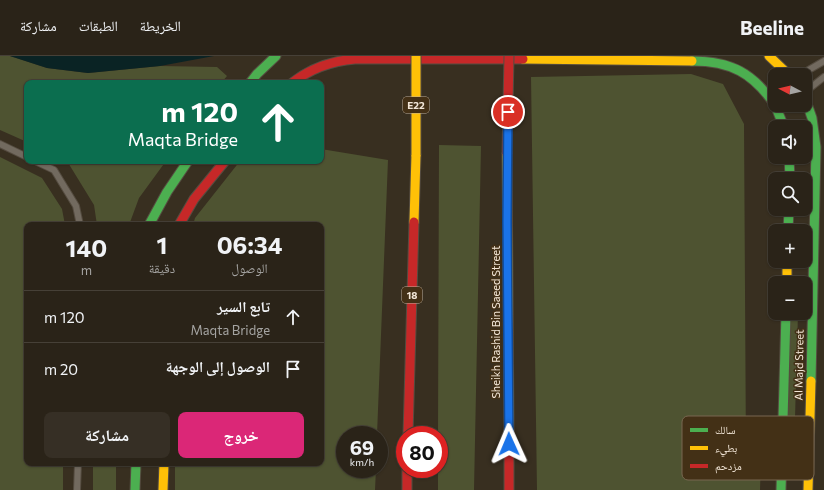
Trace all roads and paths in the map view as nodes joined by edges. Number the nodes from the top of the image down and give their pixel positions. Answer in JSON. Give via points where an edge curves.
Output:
{"nodes":[{"id":1,"x":276,"y":56,"type":"edge"},
{"id":2,"x":416,"y":56,"type":"edge"},
{"id":3,"x":509,"y":56,"type":"edge"},
{"id":4,"x":769,"y":56,"type":"edge"},
{"id":5,"x":824,"y":61,"type":"edge"},
{"id":6,"x":782,"y":68,"type":"edge"},
{"id":7,"x":812,"y":68,"type":"edge"},
{"id":8,"x":824,"y":77,"type":"edge"},
{"id":9,"x":252,"y":80,"type":"edge"},
{"id":10,"x":297,"y":80,"type":"edge"},
{"id":11,"x":812,"y":86,"type":"edge"},
{"id":12,"x":768,"y":91,"type":"edge"},
{"id":13,"x":810,"y":112,"type":"edge"},
{"id":14,"x":0,"y":144,"type":"edge"},
{"id":15,"x":416,"y":155,"type":"joint"},
{"id":16,"x":24,"y":156,"type":"edge"},
{"id":17,"x":41,"y":164,"type":"edge"},
{"id":18,"x":186,"y":164,"type":"edge"},
{"id":19,"x":223,"y":164,"type":"edge"},
{"id":20,"x":79,"y":222,"type":"edge"},
{"id":21,"x":150,"y":222,"type":"edge"},
{"id":22,"x":181,"y":222,"type":"edge"},
{"id":23,"x":786,"y":320,"type":"edge"},
{"id":24,"x":783,"y":416,"type":"edge"},
{"id":25,"x":810,"y":416,"type":"edge"},
{"id":26,"x":408,"y":426,"type":"edge"},
{"id":27,"x":78,"y":466,"type":"edge"},
{"id":28,"x":136,"y":466,"type":"edge"},
{"id":29,"x":164,"y":466,"type":"edge"},
{"id":30,"x":407,"y":478,"type":"edge"},
{"id":31,"x":781,"y":480,"type":"edge"},
{"id":32,"x":808,"y":480,"type":"edge"},
{"id":33,"x":77,"y":490,"type":"edge"},
{"id":34,"x":135,"y":490,"type":"edge"},
{"id":35,"x":164,"y":490,"type":"edge"},
{"id":36,"x":407,"y":490,"type":"edge"},
{"id":37,"x":509,"y":490,"type":"edge"},
{"id":38,"x":781,"y":490,"type":"edge"},
{"id":39,"x":808,"y":490,"type":"edge"}],
"edges":[{"from":1,"to":9,"type":"main road"},
{"from":2,"to":15,"type":"main road","number":"E22","bridge":true},
{"from":3,"to":37,"type":"main road","name":"Sheikh Rashid Bin Saeed Street","bridge":true},
{"from":4,"to":6,"type":"main road"},
{"from":5,"to":7,"type":"lane"},
{"from":8,"to":11,"type":"lane"},
{"from":10,"to":12,"type":"main road","via":[[329,63],[365,58],[703,61],[724,64],[744,73]]},
{"from":13,"to":25,"type":"main road","name":"Al Majd Street","via":[[816,136],[816,154]]},
{"from":14,"to":16,"type":"lane"},
{"from":15,"to":26,"type":"main road","number":"18"},
{"from":17,"to":20,"type":"lane","via":[[54,170],[76,206]]},
{"from":18,"to":21,"type":"main road","via":[[171,183]]},
{"from":19,"to":22,"type":"main road","via":[[198,194]]},
{"from":23,"to":24,"type":"main road","name":"Al Majd Street"},
{"from":27,"to":33,"type":"lane"},
{"from":28,"to":34,"type":"main road"},
{"from":29,"to":35,"type":"main road"},
{"from":30,"to":36,"type":"main road"},
{"from":31,"to":38,"type":"main road","name":"Al Majd Street"},
{"from":32,"to":39,"type":"main road","name":"Al Majd Street"}]}
